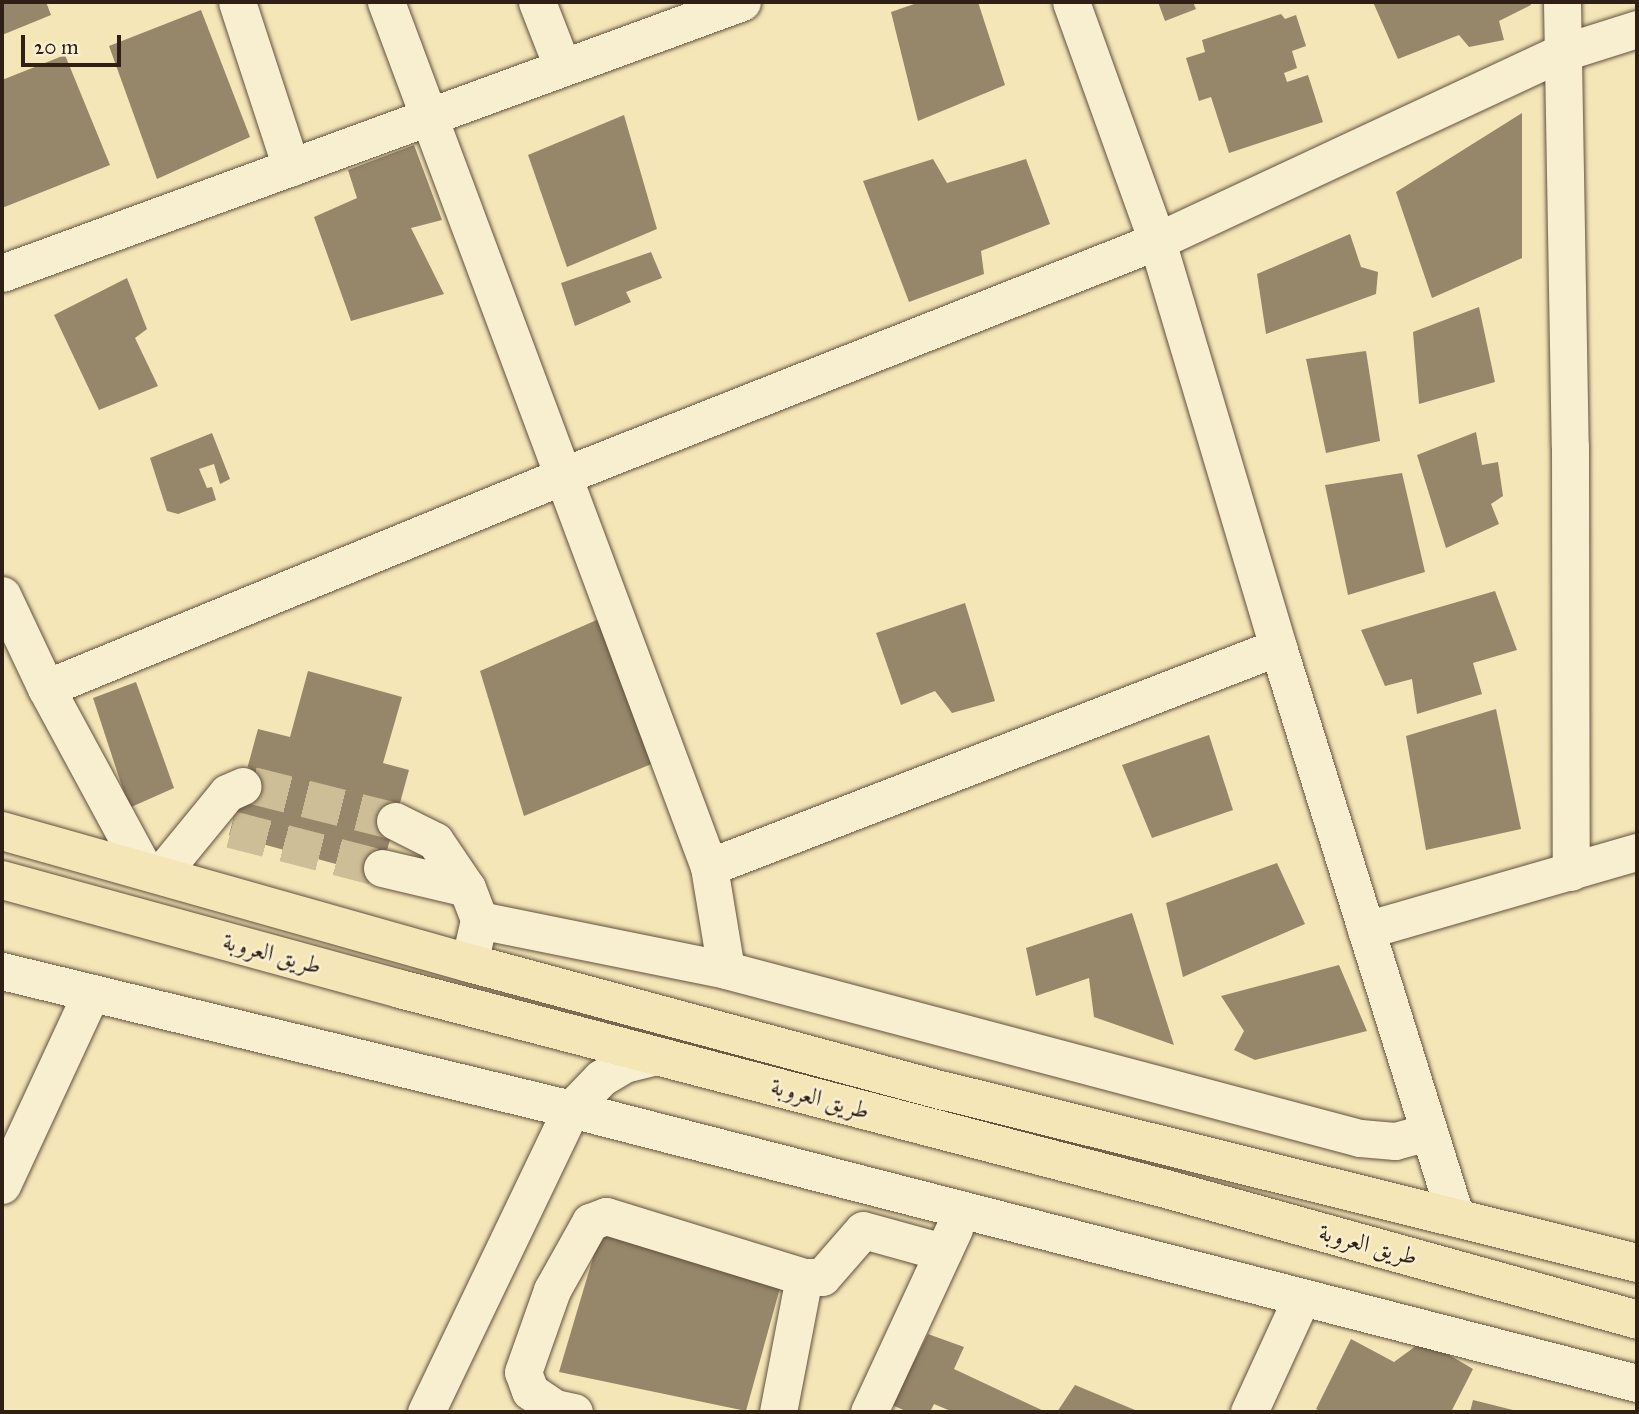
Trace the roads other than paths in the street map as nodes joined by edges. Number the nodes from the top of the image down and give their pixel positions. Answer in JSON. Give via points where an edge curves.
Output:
{"nodes":[{"id":1,"x":237,"y":2,"type":"edge"},
{"id":2,"x":386,"y":2,"type":"edge"},
{"id":3,"x":537,"y":2,"type":"edge"},
{"id":4,"x":742,"y":2,"type":"edge"},
{"id":5,"x":1071,"y":2,"type":"edge"},
{"id":6,"x":1562,"y":2,"type":"edge"},
{"id":7,"x":1637,"y":29,"type":"edge"},
{"id":8,"x":1561,"y":53,"type":"junction"},
{"id":9,"x":562,"y":66,"type":"junction"},
{"id":10,"x":429,"y":116,"type":"junction"},
{"id":11,"x":291,"y":167,"type":"junction"},
{"id":12,"x":1157,"y":241,"type":"junction"},
{"id":13,"x":2,"y":273,"type":"edge"},
{"id":14,"x":565,"y":475,"type":"junction"},
{"id":15,"x":2,"y":594,"type":"edge"},
{"id":16,"x":1278,"y":647,"type":"junction"},
{"id":17,"x":46,"y":688,"type":"junction"},
{"id":18,"x":243,"y":786,"type":"dead end"},
{"id":19,"x":395,"y":821,"type":"tunnel mouth"},
{"id":20,"x":2,"y":831,"type":"edge"},
{"id":21,"x":1637,"y":852,"type":"edge"},
{"id":22,"x":709,"y":867,"type":"junction"},
{"id":23,"x":382,"y":868,"type":"tunnel mouth"},
{"id":24,"x":1571,"y":872,"type":"junction"},
{"id":25,"x":152,"y":873,"type":"junction"},
{"id":26,"x":2,"y":880,"type":"edge"},
{"id":27,"x":473,"y":904,"type":"junction"},
{"id":28,"x":1366,"y":930,"type":"junction"},
{"id":29,"x":469,"y":963,"type":"junction"},
{"id":30,"x":726,"y":970,"type":"junction"},
{"id":31,"x":2,"y":971,"type":"edge"},
{"id":32,"x":91,"y":993,"type":"junction"},
{"id":33,"x":656,"y":1056,"type":"junction"},
{"id":34,"x":571,"y":1109,"type":"junction"},
{"id":35,"x":1429,"y":1132,"type":"junction"},
{"id":36,"x":2,"y":1185,"type":"edge"},
{"id":37,"x":964,"y":1208,"type":"junction"},
{"id":38,"x":1457,"y":1219,"type":"junction"},
{"id":39,"x":943,"y":1252,"type":"junction"},
{"id":40,"x":1637,"y":1263,"type":"edge"},
{"id":41,"x":804,"y":1277,"type":"junction"},
{"id":42,"x":1301,"y":1298,"type":"junction"},
{"id":43,"x":1637,"y":1320,"type":"edge"},
{"id":44,"x":1637,"y":1383,"type":"edge"},
{"id":45,"x":1637,"y":1396,"type":"edge"},
{"id":46,"x":426,"y":1412,"type":"edge"},
{"id":47,"x":574,"y":1412,"type":"edge"},
{"id":48,"x":778,"y":1412,"type":"edge"},
{"id":49,"x":869,"y":1412,"type":"edge"},
{"id":50,"x":1249,"y":1412,"type":"edge"},
{"id":51,"x":1630,"y":1412,"type":"edge"}],
"edges":[{"from":1,"to":11,"type":"street"},
{"from":2,"to":10,"type":"street"},
{"from":3,"to":9,"type":"street"},
{"from":4,"to":9,"type":"street"},
{"from":5,"to":12,"type":"street"},
{"from":6,"to":8,"type":"street"},
{"from":7,"to":8,"type":"street"},
{"from":8,"to":12,"type":"street"},
{"from":8,"to":24,"type":"street","via":[[1570,446]]},
{"from":9,"to":10,"type":"street"},
{"from":10,"to":11,"type":"street"},
{"from":10,"to":14,"type":"street"},
{"from":11,"to":13,"type":"street"},
{"from":12,"to":14,"type":"street"},
{"from":12,"to":16,"type":"street"},
{"from":14,"to":17,"type":"street"},
{"from":14,"to":22,"type":"street"},
{"from":15,"to":17,"type":"street"},
{"from":16,"to":22,"type":"street"},
{"from":16,"to":28,"type":"street"},
{"from":17,"to":25,"type":"street"},
{"from":18,"to":25,"type":"street","via":[[227,793],[217,825]]},
{"from":19,"to":27,"type":"street","via":[[435,841]]},
{"from":20,"to":25,"type":"highway","name":"طريق العروبة"},
{"from":21,"to":24,"type":"street"},
{"from":22,"to":30,"type":"street"},
{"from":23,"to":27,"type":"street"},
{"from":24,"to":28,"type":"street"},
{"from":25,"to":29,"type":"highway","name":"طريق العروبة"},
{"from":26,"to":33,"type":"highway","name":"طريق العروبة"},
{"from":27,"to":29,"type":"street"},
{"from":27,"to":30,"type":"street"},
{"from":28,"to":35,"type":"street"},
{"from":29,"to":38,"type":"highway","name":"طريق العروبة","via":[[945,1091]]},
{"from":30,"to":35,"type":"street","via":[[1360,1138],[1395,1141]]},
{"from":31,"to":32,"type":"street"},
{"from":32,"to":34,"type":"street"},
{"from":32,"to":36,"type":"street"},
{"from":33,"to":34,"type":"street","via":[[624,1064],[601,1077]]},
{"from":33,"to":43,"type":"highway","name":"طريق العروبة","via":[[1153,1186]]},
{"from":34,"to":37,"type":"street"},
{"from":34,"to":46,"type":"street"},
{"from":35,"to":38,"type":"street"},
{"from":37,"to":39,"type":"street"},
{"from":37,"to":42,"type":"street"},
{"from":38,"to":40,"type":"highway","name":"طريق العروبة"},
{"from":39,"to":41,"type":"street","via":[[863,1230],[822,1277]]},
{"from":39,"to":49,"type":"street"},
{"from":41,"to":47,"type":"street","via":[[606,1216],[590,1222],[552,1290],[523,1372],[530,1391],[555,1408]]},
{"from":41,"to":48,"type":"street"},
{"from":42,"to":44,"type":"street"},
{"from":42,"to":50,"type":"street"},
{"from":45,"to":51,"type":"street"}]}
